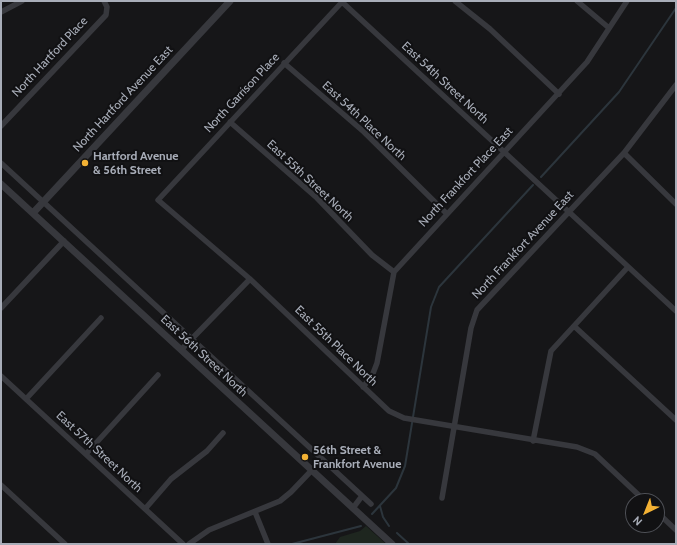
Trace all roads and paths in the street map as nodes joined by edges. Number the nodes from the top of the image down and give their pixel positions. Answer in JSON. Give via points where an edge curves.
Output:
{"nodes":[{"id":1,"x":22,"y":1,"type":"edge"},
{"id":2,"x":104,"y":1,"type":"edge"},
{"id":3,"x":455,"y":1,"type":"edge"},
{"id":4,"x":577,"y":1,"type":"edge"},
{"id":5,"x":626,"y":1,"type":"edge"},
{"id":6,"x":227,"y":2,"type":"edge"},
{"id":7,"x":341,"y":2,"type":"edge"},
{"id":8,"x":1,"y":12,"type":"edge"},
{"id":9,"x":609,"y":28,"type":"junction"},
{"id":10,"x":284,"y":63,"type":"junction"},
{"id":11,"x":676,"y":85,"type":"edge"},
{"id":12,"x":674,"y":93,"type":"edge"},
{"id":13,"x":559,"y":94,"type":"junction"},
{"id":14,"x":230,"y":122,"type":"junction"},
{"id":15,"x":1,"y":126,"type":"edge"},
{"id":16,"x":504,"y":152,"type":"junction"},
{"id":17,"x":624,"y":153,"type":"junction"},
{"id":18,"x":1,"y":163,"type":"edge"},
{"id":19,"x":1,"y":184,"type":"edge"},
{"id":20,"x":158,"y":200,"type":"joint"},
{"id":21,"x":43,"y":202,"type":"junction"},
{"id":22,"x":676,"y":204,"type":"edge"},
{"id":23,"x":569,"y":212,"type":"junction"},
{"id":24,"x":33,"y":213,"type":"junction"},
{"id":25,"x":446,"y":213,"type":"junction"},
{"id":26,"x":64,"y":241,"type":"junction"},
{"id":27,"x":628,"y":267,"type":"junction"},
{"id":28,"x":394,"y":272,"type":"junction"},
{"id":29,"x":250,"y":279,"type":"junction"},
{"id":30,"x":1,"y":308,"type":"edge"},
{"id":31,"x":676,"y":311,"type":"edge"},
{"id":32,"x":101,"y":318,"type":"dead end"},
{"id":33,"x":574,"y":326,"type":"junction"},
{"id":34,"x":192,"y":339,"type":"junction"},
{"id":35,"x":181,"y":350,"type":"junction"},
{"id":36,"x":158,"y":375,"type":"dead end"},
{"id":37,"x":1,"y":376,"type":"edge"},
{"id":38,"x":363,"y":387,"type":"junction"},
{"id":39,"x":26,"y":399,"type":"junction"},
{"id":40,"x":676,"y":420,"type":"edge"},
{"id":41,"x":455,"y":426,"type":"junction"},
{"id":42,"x":223,"y":433,"type":"dead end"},
{"id":43,"x":533,"y":441,"type":"junction"},
{"id":44,"x":86,"y":454,"type":"junction"},
{"id":45,"x":312,"y":470,"type":"junction"},
{"id":46,"x":1,"y":485,"type":"edge"},
{"id":47,"x":637,"y":493,"type":"edge"},
{"id":48,"x":362,"y":496,"type":"junction"},
{"id":49,"x":442,"y":498,"type":"dead end"},
{"id":50,"x":371,"y":504,"type":"dead end"},
{"id":51,"x":353,"y":508,"type":"junction"},
{"id":52,"x":145,"y":509,"type":"junction"},
{"id":53,"x":256,"y":512,"type":"junction"},
{"id":54,"x":665,"y":520,"type":"edge"},
{"id":55,"x":676,"y":530,"type":"edge"},
{"id":56,"x":66,"y":544,"type":"edge"},
{"id":57,"x":183,"y":544,"type":"edge"},
{"id":58,"x":189,"y":544,"type":"edge"},
{"id":59,"x":268,"y":544,"type":"edge"},
{"id":60,"x":392,"y":544,"type":"edge"}],
"edges":[{"from":1,"to":8,"type":"street"},
{"from":2,"to":15,"type":"street","name":"North Hartford Place","via":[[107,7],[106,15]]},
{"from":3,"to":13,"type":"street","via":[[490,29]]},
{"from":4,"to":9,"type":"street"},
{"from":5,"to":9,"type":"street","name":"North Frankfort Place East"},
{"from":6,"to":21,"type":"street","name":"North Hartford Avenue East"},
{"from":7,"to":10,"type":"street","name":"North Garrison Place"},
{"from":7,"to":16,"type":"street","name":"East 54th Street North"},
{"from":9,"to":13,"type":"street","name":"North Frankfort Place East","via":[[587,62]]},
{"from":10,"to":14,"type":"street","name":"North Garrison Place"},
{"from":10,"to":25,"type":"street","name":"East 54th Place North","via":[[364,132]]},
{"from":11,"to":12,"type":"street","name":"North Frankfort Avenue East"},
{"from":12,"to":17,"type":"street","name":"North Frankfort Avenue East"},
{"from":13,"to":16,"type":"street","name":"North Frankfort Place East"},
{"from":14,"to":20,"type":"street","name":"North Garrison Place"},
{"from":14,"to":28,"type":"street","name":"East 55th Street North","via":[[317,198],[372,255]]},
{"from":16,"to":23,"type":"street","name":"East 54th Street North"},
{"from":16,"to":25,"type":"street","name":"North Frankfort Place East"},
{"from":17,"to":22,"type":"street"},
{"from":17,"to":23,"type":"street","name":"North Frankfort Avenue East"},
{"from":18,"to":21,"type":"street","name":"East 56th Street North"},
{"from":19,"to":24,"type":"street","name":"East 56th Street North"},
{"from":20,"to":29,"type":"street","name":"East 55th Place North"},
{"from":21,"to":24,"type":"street","name":"North Hartford Avenue East"},
{"from":21,"to":34,"type":"street","name":"East 56th Street North"},
{"from":23,"to":27,"type":"street","name":"East 54th Street North"},
{"from":23,"to":41,"type":"street","name":"North Frankfort Avenue East","via":[[477,310],[471,328]]},
{"from":24,"to":26,"type":"street","name":"East 56th Street North"},
{"from":25,"to":28,"type":"street","name":"North Frankfort Place East"},
{"from":26,"to":30,"type":"street"},
{"from":26,"to":35,"type":"street","name":"East 56th Street North"},
{"from":27,"to":31,"type":"street","name":"East 54th Street North"},
{"from":27,"to":33,"type":"street"},
{"from":28,"to":38,"type":"street","name":"North Frankfort Place East","via":[[377,363],[372,376]]},
{"from":29,"to":34,"type":"street"},
{"from":29,"to":38,"type":"street","name":"East 55th Place North"},
{"from":32,"to":39,"type":"street"},
{"from":33,"to":40,"type":"street"},
{"from":33,"to":43,"type":"street","via":[[552,351]]},
{"from":34,"to":35,"type":"street"},
{"from":34,"to":48,"type":"street","name":"East 56th Street North"},
{"from":35,"to":45,"type":"street","name":"East 56th Street North"},
{"from":36,"to":44,"type":"street"},
{"from":37,"to":39,"type":"street","name":"East 57th Street North"},
{"from":38,"to":41,"type":"street","name":"East 55th Place North","via":[[389,411],[404,418]]},
{"from":39,"to":44,"type":"street","name":"East 57th Street North"},
{"from":41,"to":43,"type":"street","name":"East 55th Place North"},
{"from":41,"to":49,"type":"street","name":"North Frankfort Avenue East"},
{"from":42,"to":52,"type":"street","via":[[207,451],[172,479]]},
{"from":43,"to":47,"type":"street","via":[[595,454]]},
{"from":44,"to":52,"type":"street","name":"East 57th Street North"},
{"from":45,"to":51,"type":"street","name":"East 56th Street North"},
{"from":45,"to":53,"type":"street","via":[[286,496]]},
{"from":46,"to":56,"type":"street"},
{"from":48,"to":50,"type":"street","name":"East 56th Street North"},
{"from":48,"to":51,"type":"street"},
{"from":51,"to":60,"type":"street","name":"East 56th Street North"},
{"from":52,"to":57,"type":"street","name":"East 57th Street North"},
{"from":53,"to":58,"type":"street","via":[[209,530]]},
{"from":53,"to":59,"type":"street"},
{"from":54,"to":55,"type":"street"}]}
